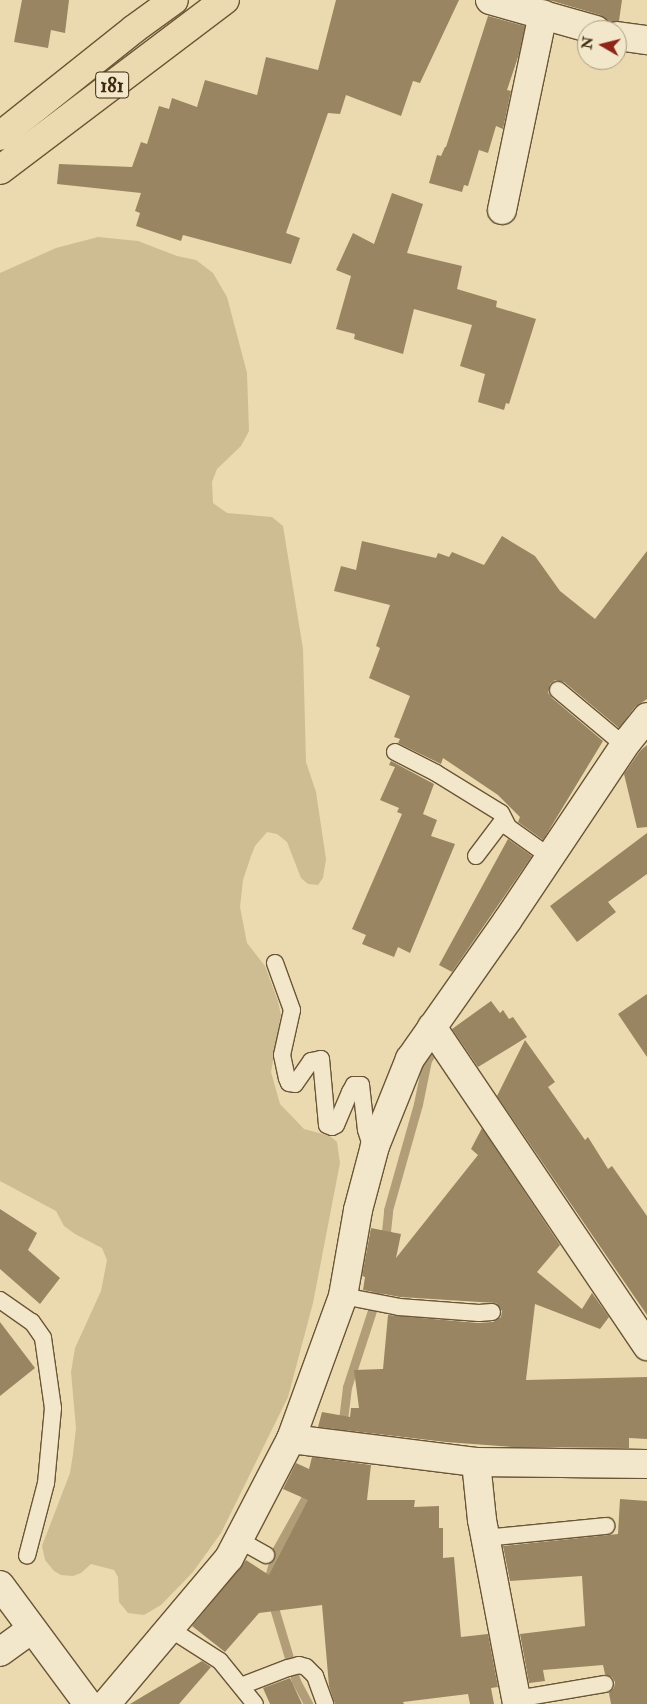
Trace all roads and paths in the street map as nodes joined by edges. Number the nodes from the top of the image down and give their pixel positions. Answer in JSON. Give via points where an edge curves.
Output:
{"nodes":[{"id":1,"x":174,"y":0,"type":"edge"},
{"id":2,"x":225,"y":0,"type":"edge"},
{"id":3,"x":490,"y":0,"type":"edge"},
{"id":4,"x":543,"y":14,"type":"junction"},
{"id":5,"x":577,"y":24,"type":"edge"},
{"id":6,"x":627,"y":37,"type":"edge"},
{"id":7,"x":647,"y":40,"type":"edge"},
{"id":8,"x":0,"y":136,"type":"edge"},
{"id":9,"x":0,"y":170,"type":"edge"},
{"id":10,"x":502,"y":210,"type":"dead end"},
{"id":11,"x":558,"y":690,"type":"dead end"},
{"id":12,"x":647,"y":717,"type":"edge"},
{"id":13,"x":625,"y":746,"type":"junction"},
{"id":14,"x":395,"y":752,"type":"dead end"},
{"id":15,"x":504,"y":819,"type":"junction"},
{"id":16,"x":476,"y":856,"type":"dead end"},
{"id":17,"x":550,"y":857,"type":"junction"},
{"id":18,"x":275,"y":963,"type":"dead end"},
{"id":19,"x":432,"y":1026,"type":"junction"},
{"id":20,"x":373,"y":1152,"type":"junction"},
{"id":21,"x":344,"y":1296,"type":"junction"},
{"id":22,"x":0,"y":1300,"type":"edge"},
{"id":23,"x":492,"y":1312,"type":"dead end"},
{"id":24,"x":647,"y":1346,"type":"edge"},
{"id":25,"x":291,"y":1440,"type":"junction"},
{"id":26,"x":476,"y":1462,"type":"junction"},
{"id":27,"x":647,"y":1464,"type":"edge"},
{"id":28,"x":606,"y":1526,"type":"dead end"},
{"id":29,"x":485,"y":1538,"type":"junction"},
{"id":30,"x":239,"y":1540,"type":"junction"},
{"id":31,"x":266,"y":1555,"type":"dead end"},
{"id":32,"x":27,"y":1556,"type":"dead end"},
{"id":33,"x":0,"y":1585,"type":"edge"},
{"id":34,"x":32,"y":1629,"type":"junction"},
{"id":35,"x":170,"y":1629,"type":"junction"},
{"id":36,"x":0,"y":1652,"type":"edge"},
{"id":37,"x":605,"y":1684,"type":"dead end"},
{"id":38,"x":241,"y":1686,"type":"junction"},
{"id":39,"x":516,"y":1701,"type":"edge"},
{"id":40,"x":88,"y":1704,"type":"edge"},
{"id":41,"x":106,"y":1704,"type":"edge"},
{"id":42,"x":255,"y":1704,"type":"edge"},
{"id":43,"x":325,"y":1704,"type":"edge"}],
"edges":[{"from":1,"to":8,"type":"highway","number":"181"},
{"from":2,"to":9,"type":"highway","number":"181"},
{"from":3,"to":4,"type":"street"},
{"from":4,"to":5,"type":"street"},
{"from":4,"to":10,"type":"street"},
{"from":6,"to":7,"type":"street"},
{"from":11,"to":13,"type":"lane"},
{"from":12,"to":13,"type":"street"},
{"from":13,"to":17,"type":"street"},
{"from":14,"to":15,"type":"lane","via":[[436,773],[501,813]]},
{"from":15,"to":16,"type":"lane"},
{"from":15,"to":17,"type":"lane","via":[[508,827]]},
{"from":17,"to":19,"type":"street"},
{"from":18,"to":20,"type":"lane","via":[[292,1010],[282,1055],[289,1083],[295,1084],[311,1061],[321,1059],[327,1125],[332,1127],[336,1125],[354,1085],[361,1085],[366,1130]]},
{"from":19,"to":20,"type":"street","via":[[410,1059]]},
{"from":19,"to":24,"type":"street"},
{"from":20,"to":21,"type":"street","via":[[358,1210]]},
{"from":21,"to":23,"type":"lane","via":[[400,1307]]},
{"from":21,"to":25,"type":"street"},
{"from":22,"to":32,"type":"lane","via":[[32,1322],[43,1338],[53,1408],[46,1483]]},
{"from":25,"to":26,"type":"street"},
{"from":25,"to":30,"type":"street"},
{"from":26,"to":27,"type":"street"},
{"from":26,"to":29,"type":"street"},
{"from":28,"to":29,"type":"lane"},
{"from":29,"to":39,"type":"street"},
{"from":30,"to":31,"type":"lane"},
{"from":30,"to":35,"type":"street","via":[[229,1558]]},
{"from":33,"to":34,"type":"street"},
{"from":34,"to":36,"type":"street"},
{"from":34,"to":40,"type":"street"},
{"from":35,"to":38,"type":"lane","via":[[220,1661]]},
{"from":35,"to":41,"type":"street"},
{"from":37,"to":39,"type":"lane"},
{"from":38,"to":42,"type":"lane"},
{"from":38,"to":43,"type":"lane","via":[[299,1665],[315,1676]]}]}
